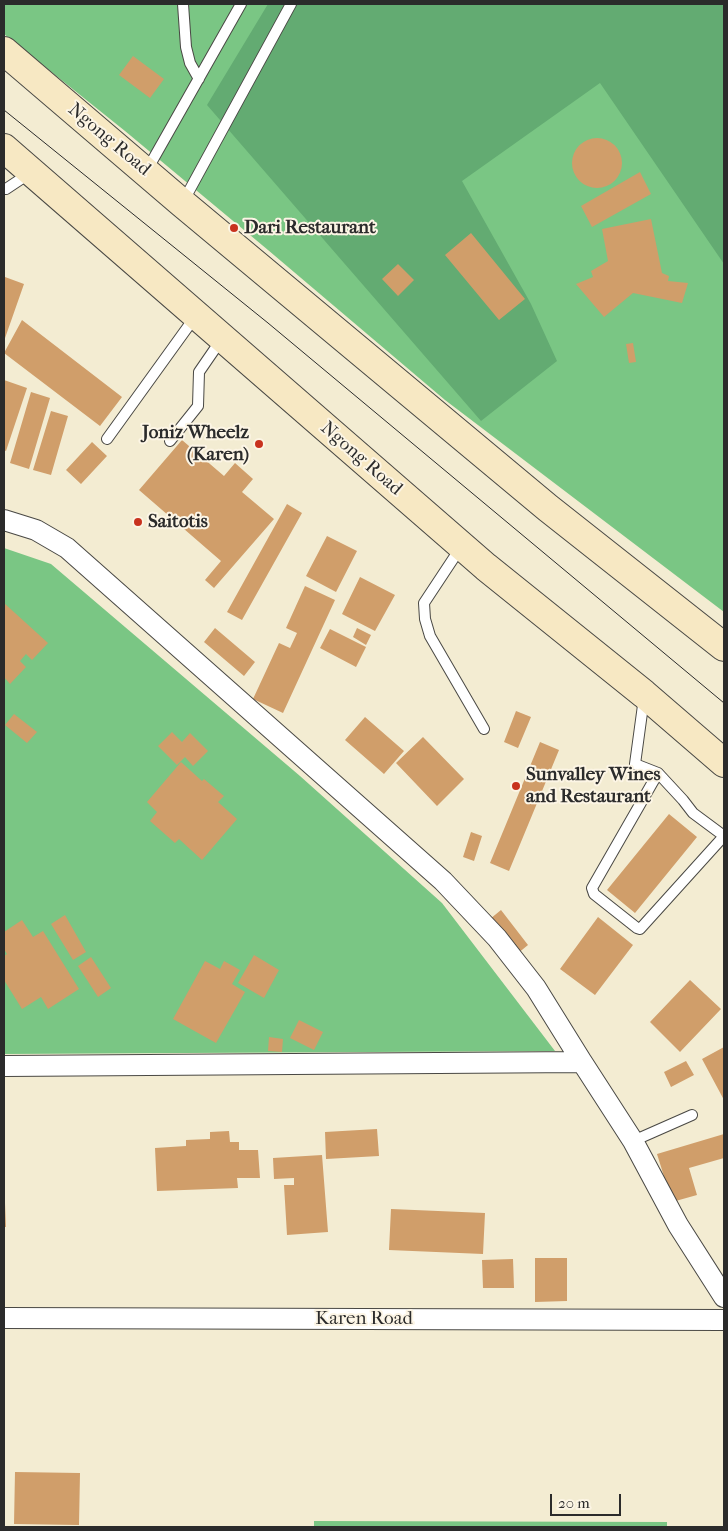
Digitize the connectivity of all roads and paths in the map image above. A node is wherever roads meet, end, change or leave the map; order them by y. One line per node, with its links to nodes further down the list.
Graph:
1 (183, 4): 5 (lane)
2 (241, 4): 5 (lane)
3 (291, 4): 10 (lane)
4 (4, 51): 7 (main road, Ngong Road)
5 (199, 78): 7 (lane)
6 (4, 148): 8 (main road, Ngong Road)
7 (146, 171): 10 (main road, Ngong Road)
8 (32, 172): 9 (lane); 11 (main road, Ngong Road)
9 (4, 189)
10 (182, 203): 17 (main road, Ngong Road)
11 (196, 316): 12 (main road, Ngong Road); 13 (lane)
12 (222, 339): 14 (lane); 16 (main road, Ngong Road)
13 (107, 439)
14 (170, 441)
15 (4, 520): 23 (street)
16 (462, 546): 18 (main road, Ngong Road); 19 (lane)
17 (724, 647)
18 (644, 694): 20 (main road, Ngong Road); 21 (lane)
19 (484, 729)
20 (724, 763)
21 (658, 772): 22 (lane); 22 (lane)
22 (724, 836)
23 (582, 1062): 24 (street); 26 (street)
24 (4, 1066)
25 (692, 1115): 26 (lane)
26 (633, 1142): 27 (street)
27 (724, 1297)
28 (4, 1318): 29 (street, Karen Road)
29 (724, 1320)

